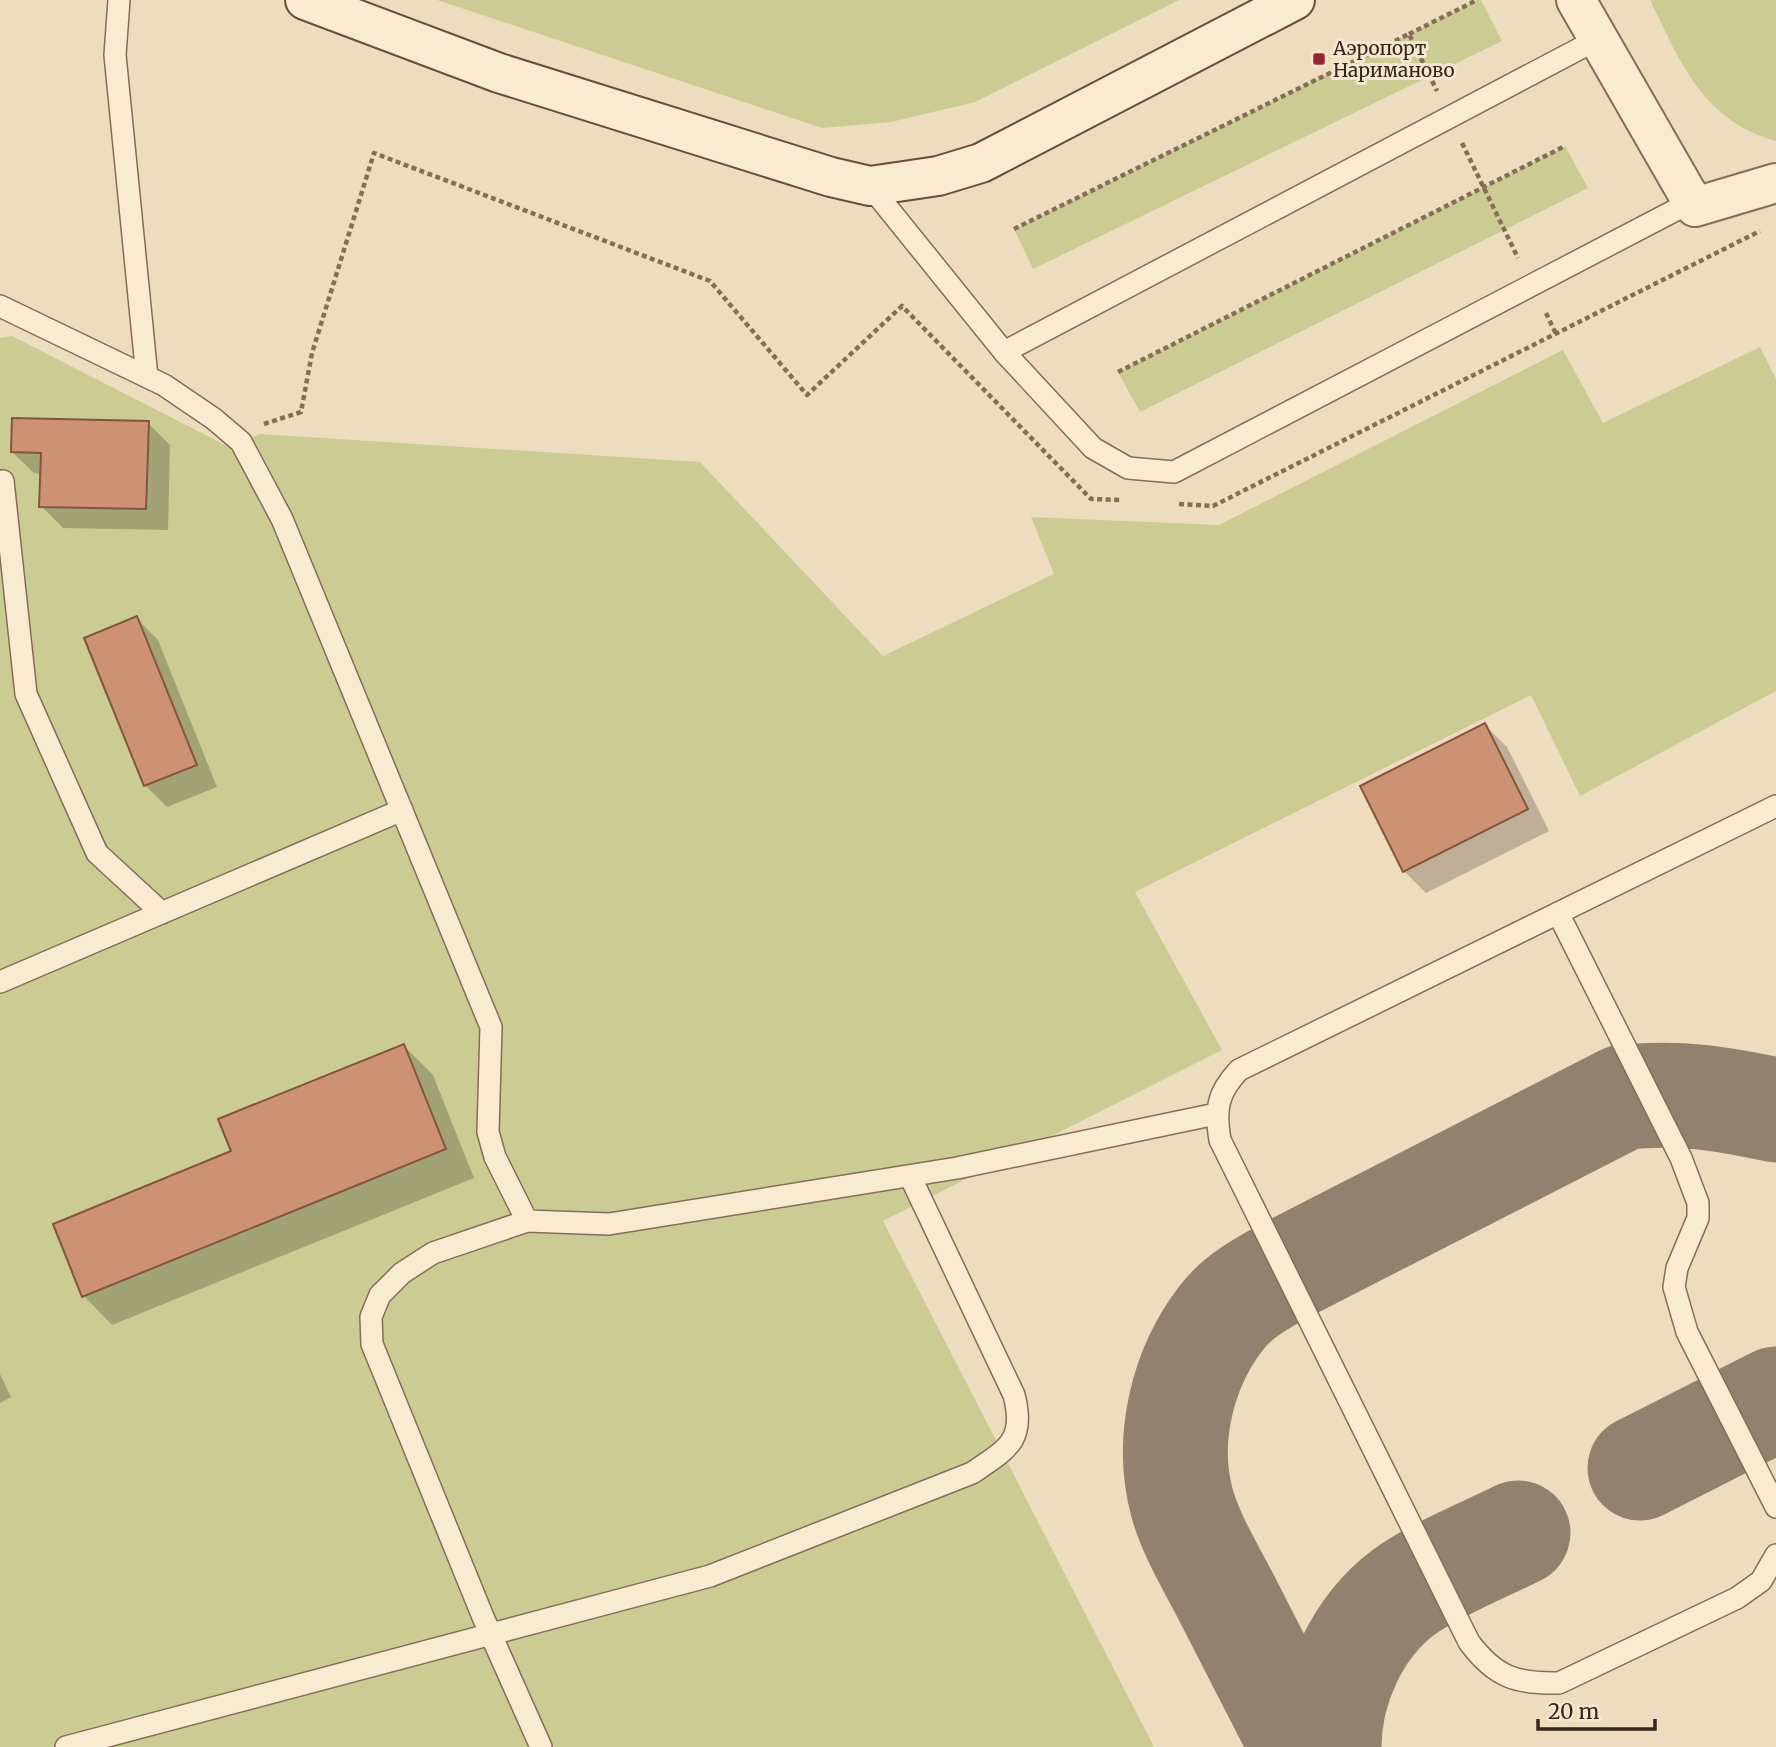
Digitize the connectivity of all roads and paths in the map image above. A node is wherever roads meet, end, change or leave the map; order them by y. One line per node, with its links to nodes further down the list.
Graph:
1 (119, 0): 16 (lane)
2 (305, 0): 10 (main road)
3 (1295, 0): 10 (main road)
4 (1477, 0): 6 (path)
5 (1576, 0): 7 (main road)
6 (1409, 34)
7 (1596, 40): 11 (main road); 14 (lane)
8 (1565, 146): 15 (path)
9 (1776, 183): 11 (main road)
10 (870, 186): 14 (lane)
11 (1692, 202): 14 (lane)
12 (1764, 229): 20 (path)
13 (0, 306): 16 (lane)
14 (1004, 352)
15 (1118, 372)
16 (147, 377): 17 (lane)
17 (232, 435): 19 (path); 22 (lane)
18 (3, 481): 23 (lane)
19 (1132, 501)
20 (1172, 503)
21 (1776, 806): 24 (lane)
22 (402, 810): 23 (lane); 28 (lane)
23 (162, 913): 25 (lane)
24 (1558, 913): 26 (lane); 29 (lane)
25 (0, 982)
26 (1216, 1114): 27 (lane); 30 (lane)
27 (910, 1176): 28 (lane); 31 (lane)
28 (527, 1221): 31 (lane)
29 (1776, 1507)
30 (1776, 1555)
31 (489, 1632): 32 (lane); 33 (lane)
32 (66, 1747)
33 (541, 1747)

